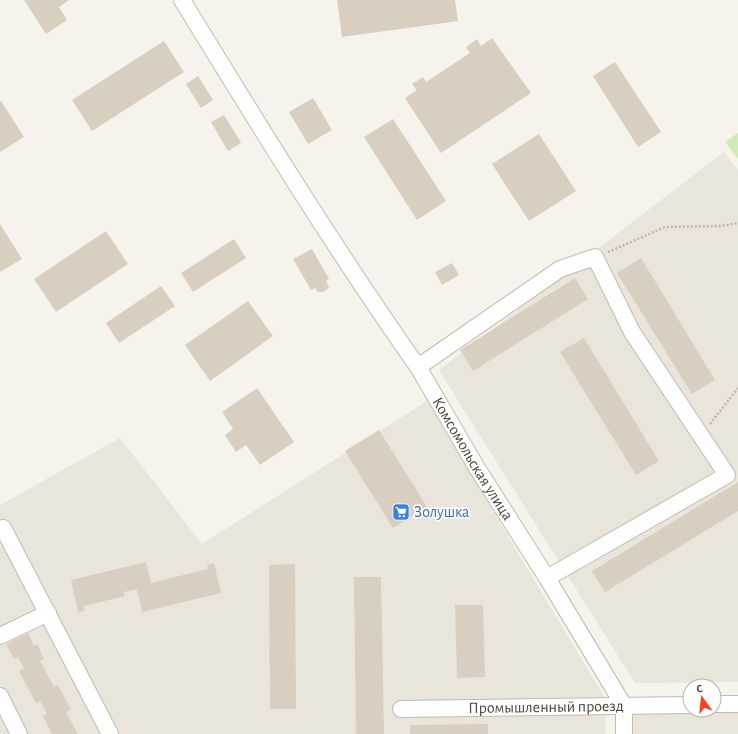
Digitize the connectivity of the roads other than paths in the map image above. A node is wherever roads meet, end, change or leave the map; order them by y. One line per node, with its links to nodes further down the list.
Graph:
1 (182, 0): 2 (street, Комсомольская улица)
2 (418, 367): 4 (street, Комсомольская улица); 4 (street)
3 (3, 528): 5 (street)
4 (547, 578): 11 (street, Комсомольская улица)
5 (48, 613): 6 (street); 14 (street)
6 (0, 636)
7 (0, 696): 13 (street)
8 (682, 704): 11 (street, Промышленный проезд)
9 (722, 704): 10 (street)
10 (738, 704)
11 (624, 706): 12 (street, Промышленный проезд); 15 (street)
12 (401, 709)
13 (19, 734)
14 (110, 734)
15 (624, 734)

